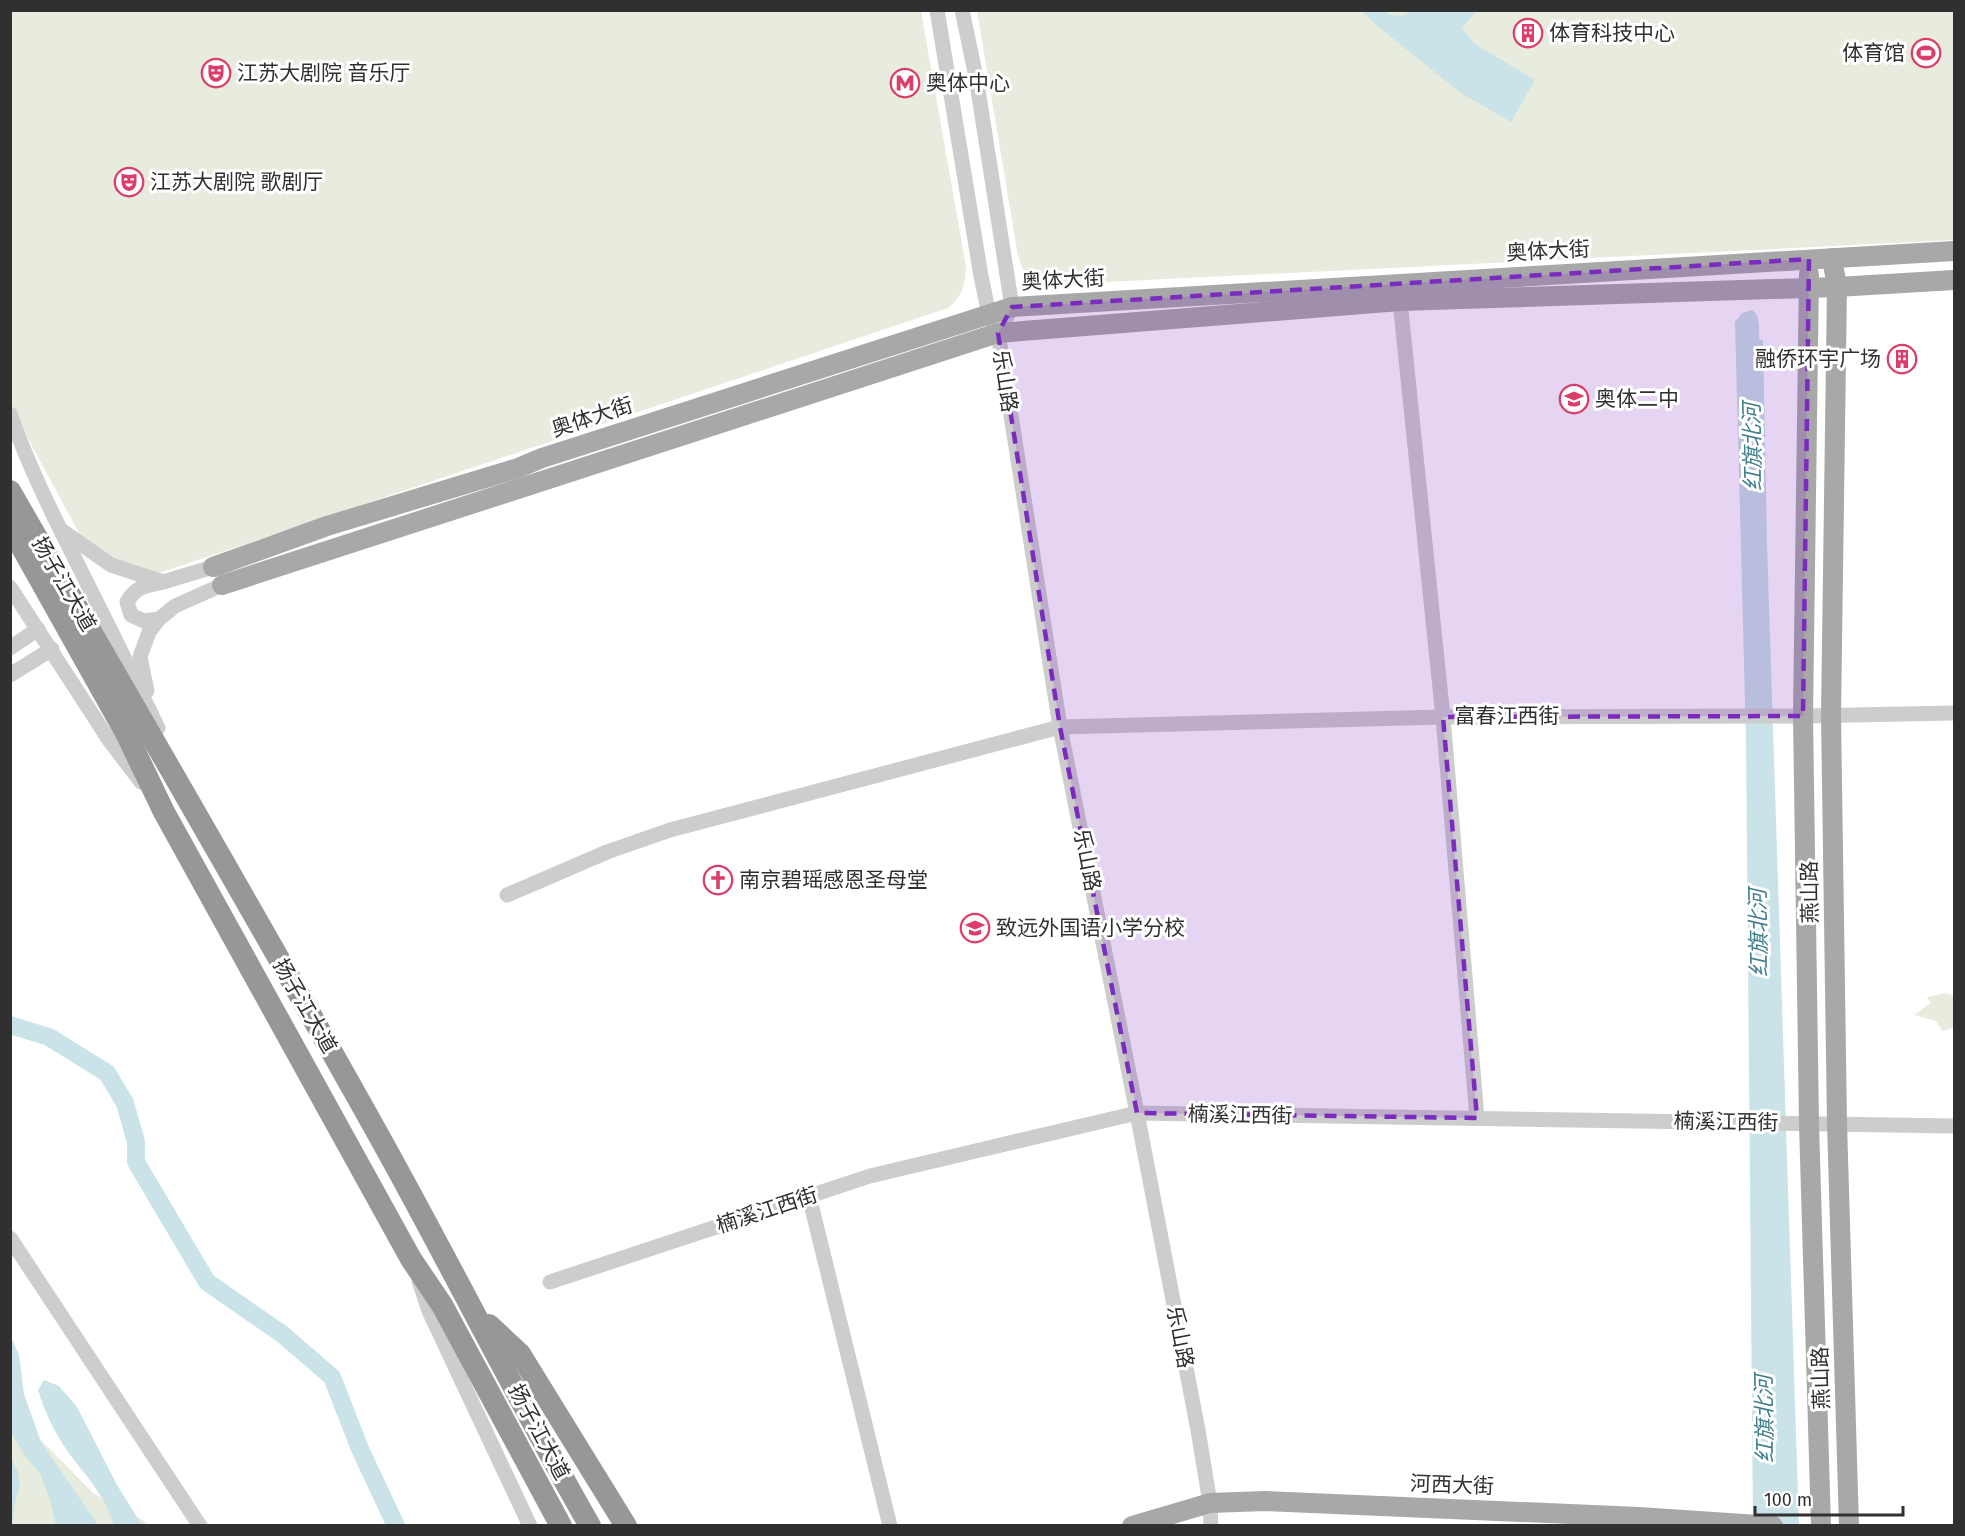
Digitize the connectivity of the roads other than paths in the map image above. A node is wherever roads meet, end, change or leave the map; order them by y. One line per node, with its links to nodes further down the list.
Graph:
1 (937, 10): 11 (street, 乐山路)
2 (962, 10): 10 (street)
3 (1954, 250): 4 (main road, 奥体大街)
4 (1832, 258): 5 (main road, 奥体大街); 8 (main road, 燕山路)
5 (1809, 259): 7 (main road, 燕山路); 10 (main road, 奥体大街)
6 (1954, 280): 8 (main road)
7 (1809, 287): 8 (main road); 9 (main road); 28 (main road, 燕山路)
8 (1837, 287): 27 (main road, 燕山路)
9 (1400, 302): 12 (main road); 29 (street)
10 (1012, 307): 11 (main road, 奥体大街); 12 (street, 乐山路)
11 (989, 315): 12 (street, 乐山路); 17 (main road, 奥体大街)
12 (998, 333): 19 (main road); 30 (street, 乐山路)
13 (10, 414): 16 (street)
14 (10, 491): 33 (highway, 扬子江大道)
15 (10, 526): 32 (highway, 扬子江大道)
16 (58, 528): 18 (street); 31 (street)
17 (213, 567): 18 (street)
18 (163, 582): 21 (street)
19 (222, 585): 21 (street)
20 (10, 588): 22 (street)
21 (159, 619): 31 (street)
22 (38, 629): 23 (street); 24 (street)
23 (10, 648)
24 (52, 649): 25 (street); 32 (street)
25 (10, 675)
26 (1954, 713): 27 (street, 富春江西街)
27 (1831, 715): 28 (street, 富春江西街); 38 (main road, 燕山路)
28 (1803, 716): 29 (street, 富春江西街); 37 (main road, 燕山路)
29 (1443, 717): 30 (street, 富春江西街); 36 (street)
30 (1060, 727): 34 (street, 富春江西街); 35 (street, 乐山路)
31 (166, 744): 33 (street)
32 (164, 812): 42 (highway, 扬子江大道)
33 (239, 892): 44 (highway, 扬子江大道)
34 (507, 895)
35 (1137, 1113): 36 (street, 楠溪江西街); 40 (street, 楠溪江西街); 45 (street, 乐山路)
36 (1477, 1118): 37 (street, 楠溪江西街)
37 (1809, 1124): 38 (street, 楠溪江西街); 55 (main road, 燕山路)
38 (1837, 1124): 39 (street, 楠溪江西街); 56 (main road, 燕山路)
39 (1954, 1126)
40 (809, 1196): 43 (street, 楠溪江西街); 51 (street)
41 (10, 1238): 46 (street)
42 (411, 1259): 47 (street, 扬子江大道); 48 (highway, 扬子江大道)
43 (549, 1282)
44 (475, 1311): 49 (highway, 扬子江大道); 50 (highway)
45 (1210, 1503): 52 (main road, 河西大街); 53 (street, 乐山路); 54 (main road, 河西大街)
46 (200, 1526)
47 (530, 1526)
48 (561, 1526)
49 (590, 1526)
50 (626, 1526)
51 (890, 1526)
52 (1132, 1526)
53 (1211, 1526)
54 (1773, 1526)
55 (1821, 1526)
56 (1849, 1526)

